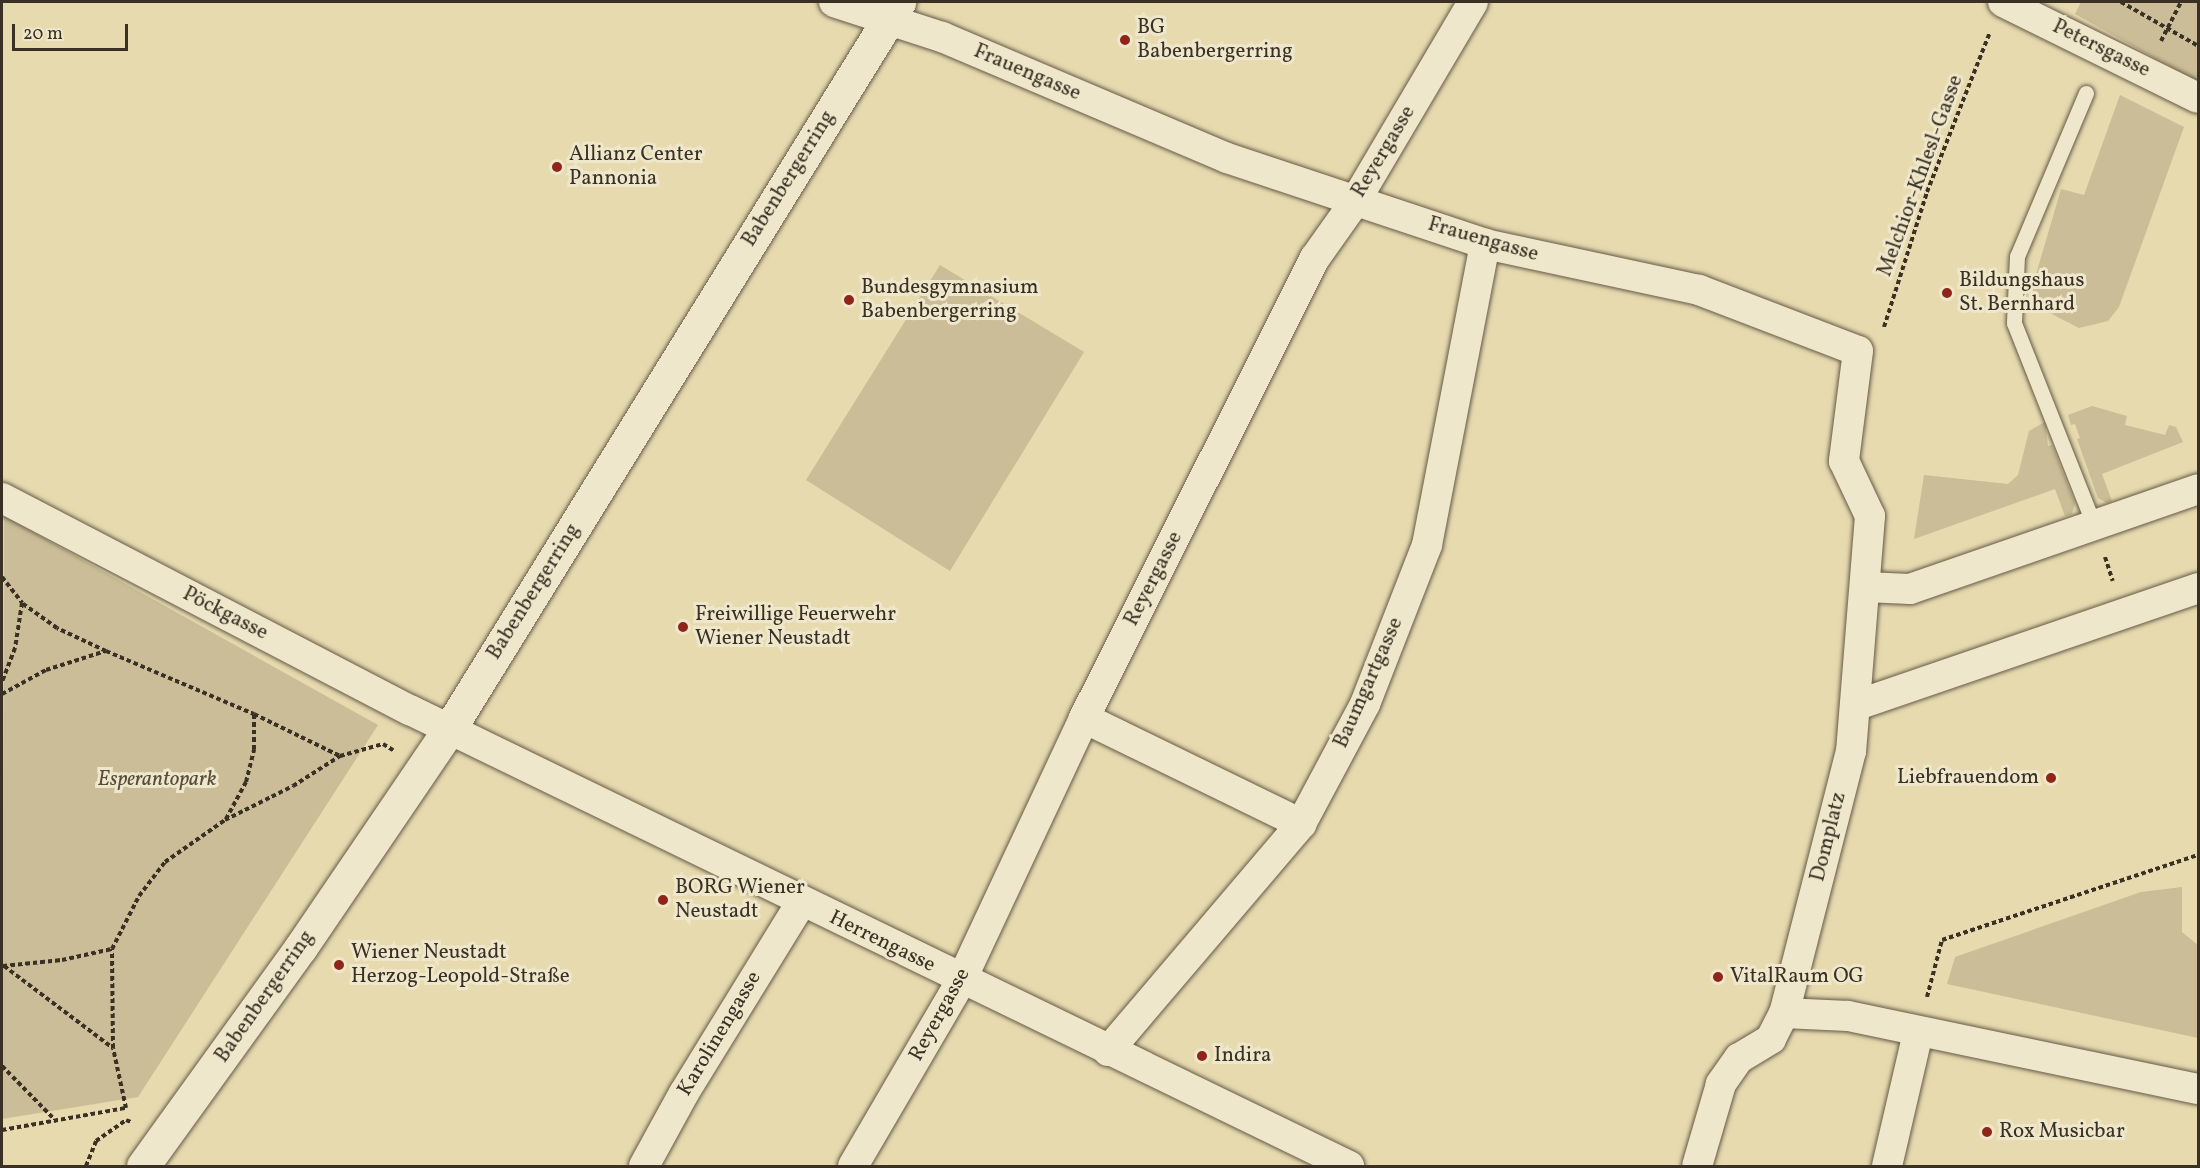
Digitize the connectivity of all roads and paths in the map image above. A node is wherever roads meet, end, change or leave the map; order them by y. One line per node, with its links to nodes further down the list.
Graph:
1 (834, 2): 5 (street, Frauengasse)
2 (1473, 2): 12 (street, Reyergasse)
3 (2121, 2): 7 (path)
4 (2181, 2): 7 (path)
5 (894, 11): 12 (street, Frauengasse); 29 (street, Babenbergerring)
6 (1999, 11): 9 (street, Petersgasse); 14 (path, Melchior-Khlesl-Gasse)
7 (2167, 30): 8 (path); 9 (path)
8 (2199, 45)
9 (2146, 70): 11 (street, Petersgasse)
10 (2086, 93): 17 (lane)
11 (2199, 98)
12 (1356, 200): 13 (street, Frauengasse); 28 (street, Reyergasse)
13 (1485, 244): 14 (street, Frauengasse); 33 (street, Baumgartgasse)
14 (1858, 351): 19 (street)
15 (2199, 489): 17 (street)
16 (2, 498): 29 (street, Pöckgasse)
17 (2094, 525): 19 (street); 22 (path)
18 (2, 577): 21 (path)
19 (1865, 587): 26 (street, Domplatz)
20 (2199, 588): 22 (street)
21 (22, 603): 23 (path); 24 (path)
22 (2125, 614): 26 (street)
23 (106, 651): 25 (path); 27 (path)
24 (2, 682)
25 (2, 694)
26 (1857, 705): 39 (street, Domplatz)
27 (254, 714): 30 (path); 32 (path)
28 (1084, 718): 33 (street); 38 (street, Reyergasse)
29 (450, 728): 31 (street, Babenbergerring); 35 (street, Herrengasse)
30 (340, 756): 31 (path); 32 (path)
31 (423, 767): 49 (street, Babenbergerring)
32 (225, 820): 36 (path)
33 (1301, 824): 42 (street, Baumgartgasse)
34 (2199, 855): 40 (path)
35 (801, 903): 38 (street, Herrengasse); 50 (street, Karolinengasse)
36 (112, 949): 37 (path); 41 (path)
37 (3, 966): 41 (path)
38 (961, 981): 42 (street, Herrengasse); 51 (street, Reyergasse)
39 (1785, 1013): 40 (street); 53 (street, Domplatz)
40 (1918, 1033): 44 (street); 54 (street)
41 (113, 1048): 45 (path)
42 (1108, 1051): 52 (street, Herrengasse)
43 (2, 1066): 45 (path)
44 (2199, 1089)
45 (57, 1122): 47 (path)
46 (134, 1124): 48 (path)
47 (2, 1130)
48 (86, 1167)
49 (143, 1167)
50 (644, 1167)
51 (853, 1167)
52 (1349, 1167)
53 (1697, 1167)
54 (1887, 1167)

